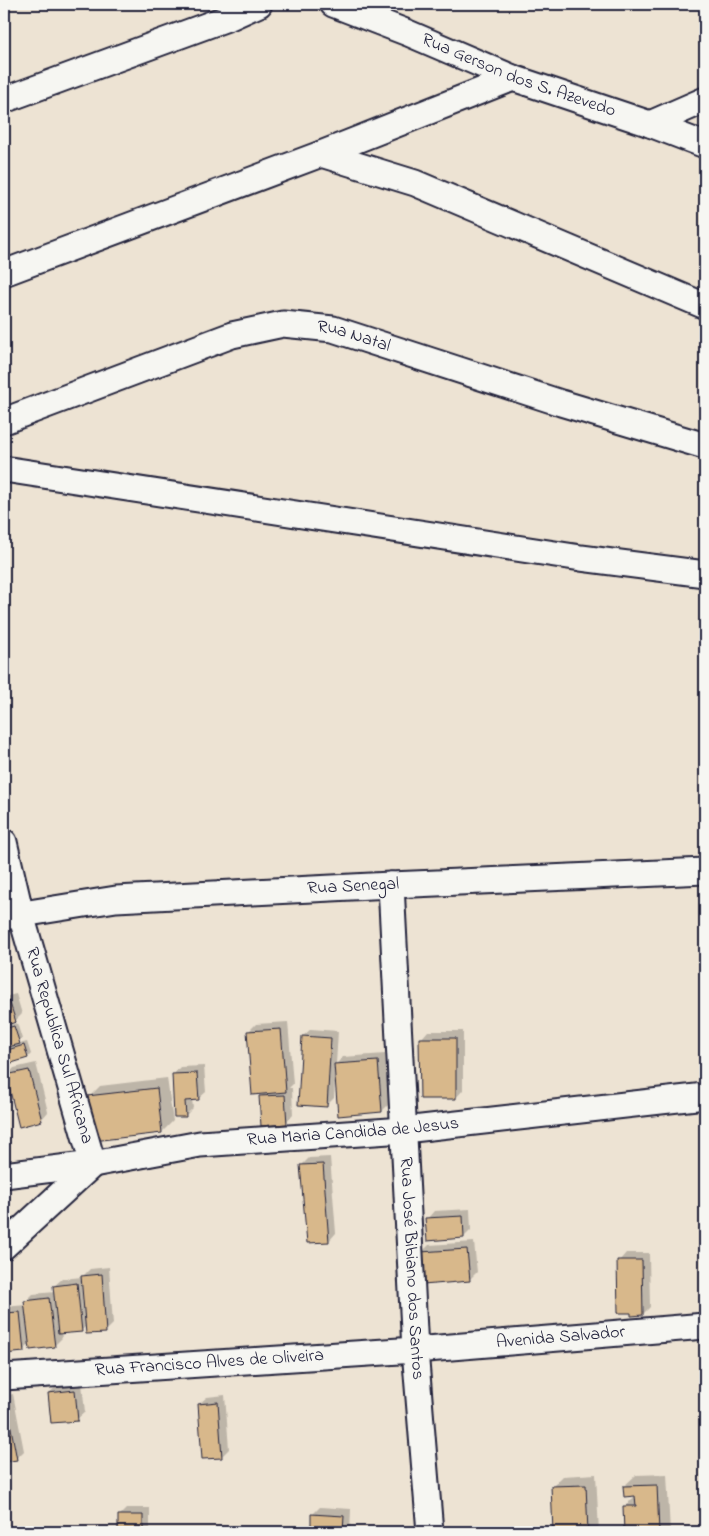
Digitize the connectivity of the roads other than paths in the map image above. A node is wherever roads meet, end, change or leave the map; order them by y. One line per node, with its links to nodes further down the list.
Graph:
1 (259, 4): 3 (street)
2 (333, 4): 4 (street, Rua Gerson dos S. Azevedo)
3 (228, 10): 5 (street)
4 (513, 78): 7 (street, Rua Gerson dos S. Azevedo); 9 (street)
5 (4, 100)
6 (705, 100): 7 (street)
7 (650, 124): 8 (street, Rua Gerson dos S. Azevedo)
8 (705, 145)
9 (320, 154): 10 (street); 11 (street)
10 (4, 273)
11 (705, 306)
12 (4, 421): 13 (street, Rua Natal)
13 (705, 446)
14 (4, 468): 15 (street)
15 (705, 574)
16 (4, 842): 19 (street, Rua Republica Sul Africana)
17 (705, 871): 18 (street, Rua Senegal)
18 (391, 885): 19 (street, Rua Senegal); 21 (street, Rua José Bibiano dos Santos)
19 (12, 916): 22 (street, Rua Republica Sul Africana)
20 (705, 1096): 21 (street, Rua Maria Candida de Jesus)
21 (404, 1130): 22 (street, Rua Maria Candida de Jesus); 26 (street, Rua José Bibiano dos Santos)
22 (93, 1164): 23 (street, Rua Maria Candida de Jesus); 24 (street)
23 (4, 1175)
24 (4, 1246)
25 (705, 1326): 26 (street, Avenida Salvador)
26 (415, 1350): 27 (street, Rua Francisco Alves de Oliveira); 28 (street, Rua José Bibiano dos Santos)
27 (4, 1377)
28 (430, 1532)

